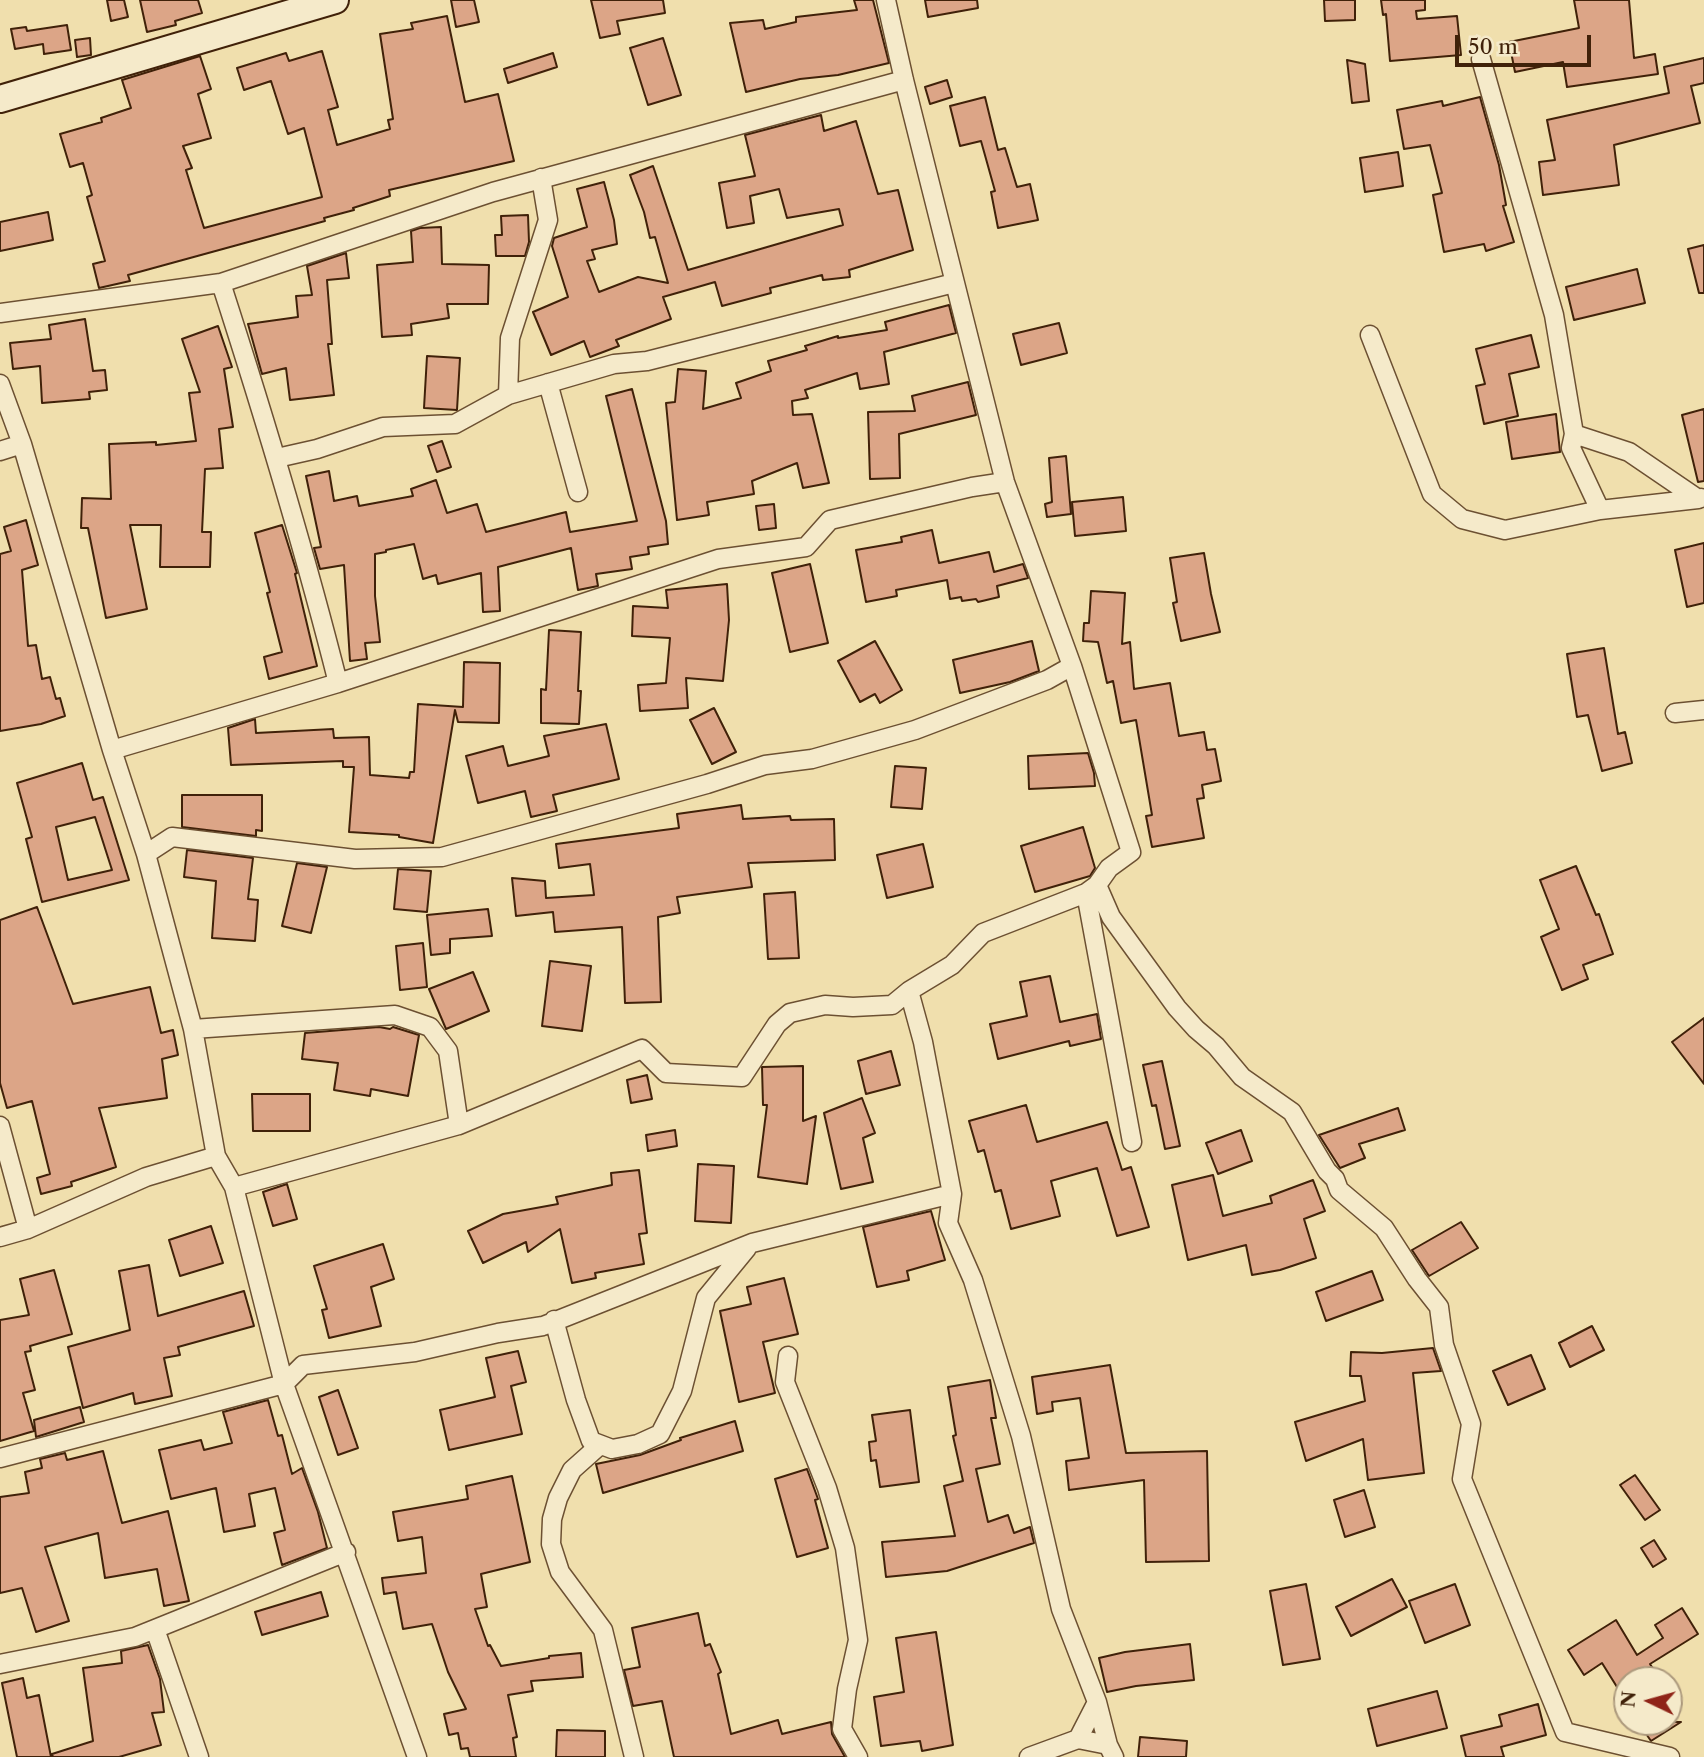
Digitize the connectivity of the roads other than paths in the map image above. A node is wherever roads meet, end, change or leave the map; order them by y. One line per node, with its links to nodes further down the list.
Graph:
1 (335, 0): 5 (street)
2 (886, 0): 4 (street)
3 (1481, 59): 14 (street)
4 (904, 80): 6 (street); 8 (street)
5 (0, 99)
6 (541, 178): 7 (street); 13 (street)
7 (221, 283): 9 (street); 17 (street)
8 (954, 283): 11 (street); 18 (street)
9 (0, 313)
10 (1370, 335): 21 (street)
11 (548, 383): 13 (street); 19 (street)
12 (0, 384): 15 (street)
13 (508, 395): 17 (street)
14 (1574, 434): 20 (street); 21 (street)
15 (22, 444): 16 (street); 26 (street)
16 (0, 451)
17 (277, 458): 23 (street)
18 (1005, 482): 22 (street); 23 (street)
19 (578, 492)
20 (1701, 498): 21 (street)
21 (1600, 510)
22 (1072, 666): 27 (street); 28 (street)
23 (338, 683): 26 (street)
24 (1704, 710): 25 (street)
25 (1675, 713)
26 (112, 750): 27 (street)
27 (146, 854): 30 (street)
28 (1091, 889): 29 (street); 33 (street); 56 (street)
29 (909, 991): 31 (street); 36 (street)
30 (192, 1029): 31 (street); 34 (street)
31 (459, 1125): 35 (street)
32 (0, 1126): 37 (street)
33 (1132, 1142)
34 (216, 1156): 35 (street); 37 (street)
35 (234, 1187): 42 (street)
36 (952, 1194): 39 (street); 48 (street)
37 (29, 1229): 38 (street)
38 (0, 1237)
39 (752, 1243): 40 (street); 43 (street)
40 (554, 1320): 42 (street); 43 (street)
41 (788, 1356): 54 (street)
42 (284, 1384): 44 (street); 45 (street)
43 (600, 1445): 53 (street)
44 (0, 1458)
45 (346, 1552): 46 (street); 52 (street)
46 (155, 1629): 47 (street); 51 (street)
47 (0, 1664)
48 (1097, 1702): 49 (street); 50 (street)
49 (1078, 1739): 50 (street); 55 (street)
50 (1111, 1751)
51 (199, 1757)
52 (417, 1757)
53 (634, 1757)
54 (858, 1757)
55 (1029, 1757)
56 (1670, 1757)

